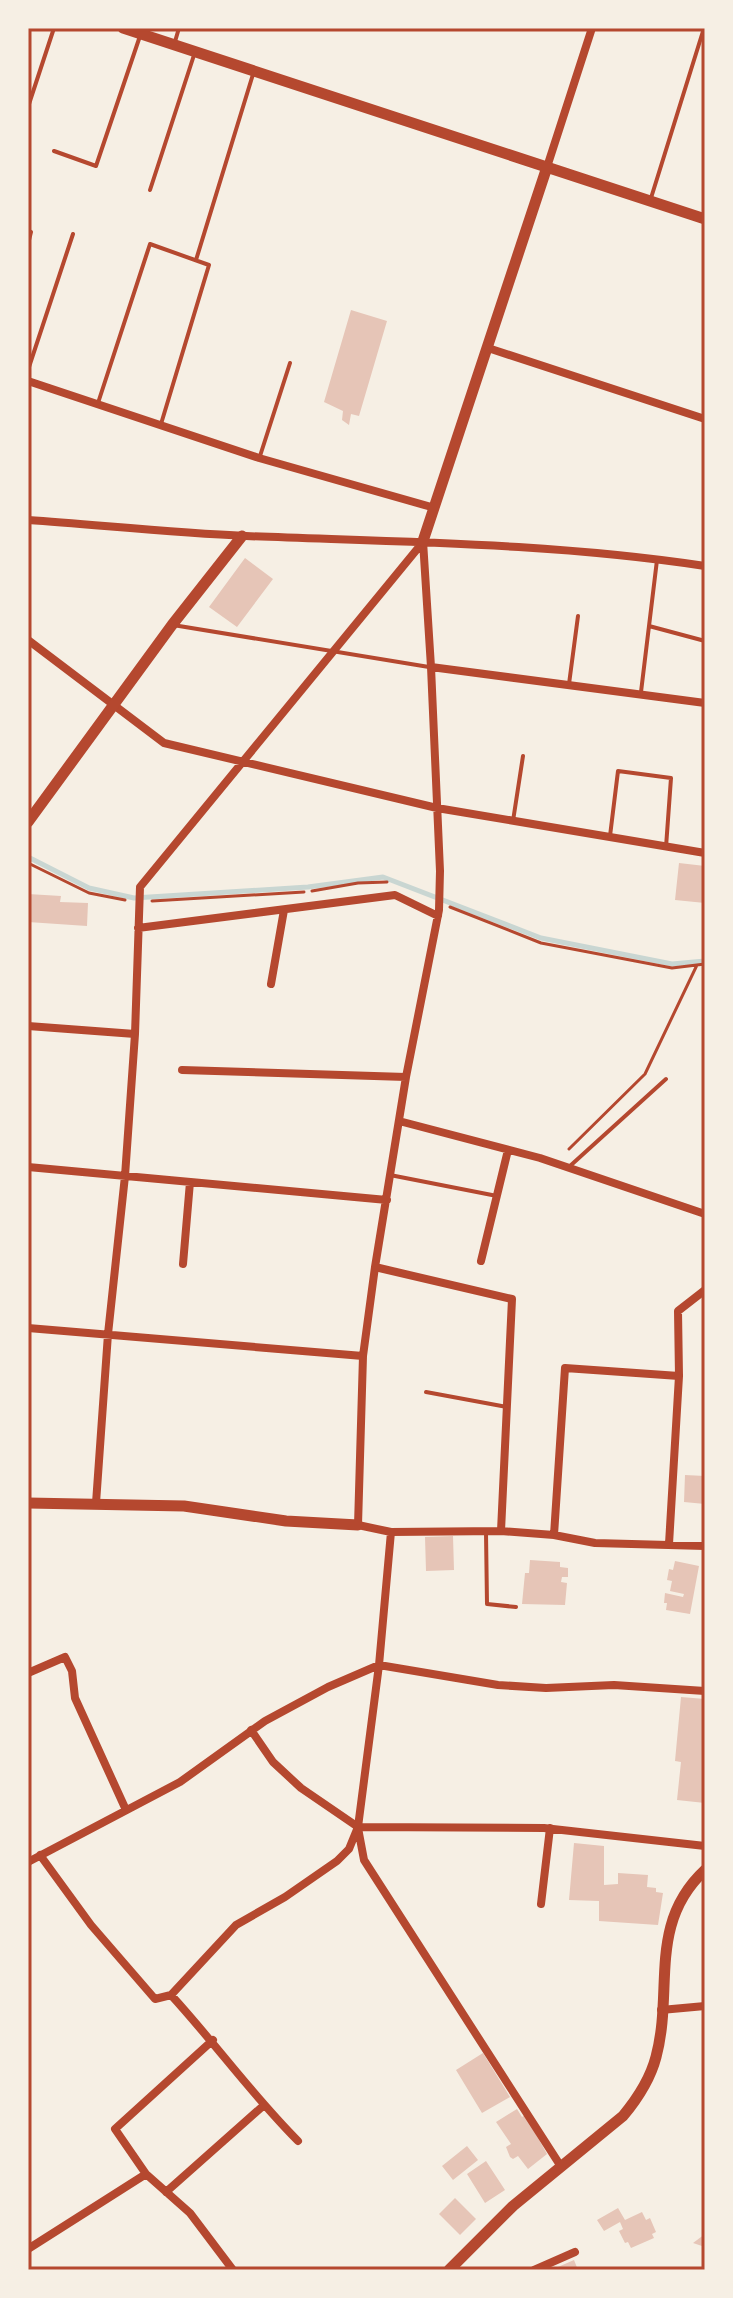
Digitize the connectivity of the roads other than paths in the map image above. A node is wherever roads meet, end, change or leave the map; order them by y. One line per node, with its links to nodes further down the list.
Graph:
1 (54, 28): 10 (lane)
2 (123, 28): 6 (street)
3 (179, 28): 7 (lane)
4 (592, 28): 12 (street)
5 (704, 28): 14 (lane)
6 (141, 34): 7 (street); 11 (lane)
7 (174, 45): 8 (street)
8 (195, 52): 9 (street); 13 (lane)
9 (254, 71): 12 (street); 19 (lane)
10 (28, 107)
11 (54, 151)
12 (547, 167): 14 (street); 20 (street)
13 (150, 190)
14 (650, 201): 15 (street)
15 (705, 219)
16 (28, 231): 18 (lane)
17 (73, 234): 22 (lane)
18 (28, 244)
19 (196, 260): 24 (lane); 26 (lane)
20 (488, 348): 25 (street); 28 (street)
21 (290, 363): 27 (lane)
22 (28, 370)
23 (28, 381): 24 (street)
24 (98, 403): 26 (street)
25 (705, 419)
26 (161, 424): 27 (street)
27 (259, 458): 28 (street)
28 (435, 508): 31 (street)
29 (28, 520): 30 (street)
30 (242, 536): 31 (street); 35 (street)
31 (423, 541): 32 (street); 39 (street); 40 (street)
32 (657, 560): 33 (street); 36 (lane)
33 (705, 566)
34 (578, 616): 41 (lane)
35 (172, 625): 39 (lane); 44 (street)
36 (649, 626): 38 (lane); 42 (lane)
37 (28, 640): 44 (street)
38 (705, 641)
39 (333, 650): 40 (lane); 46 (street)
40 (431, 667): 41 (street); 47 (street)
41 (569, 684): 42 (street)
42 (641, 693): 43 (street)
43 (705, 703)
44 (115, 706): 46 (street); 48 (street)
45 (523, 756): 49 (lane)
46 (241, 760): 47 (street); 55 (street)
47 (437, 808): 49 (street); 54 (street)
48 (28, 822)
49 (513, 822): 50 (street)
50 (609, 838): 51 (street); 51 (lane)
51 (666, 848): 52 (street)
52 (705, 853)
53 (284, 910): 54 (street); 55 (street); 56 (street)
54 (438, 916): 60 (street)
55 (138, 928): 58 (street)
56 (271, 984)
57 (28, 1026): 58 (street)
58 (135, 1034): 67 (street)
59 (182, 1070): 60 (street)
60 (406, 1077): 62 (street)
61 (666, 1079): 65 (lane)
62 (399, 1121): 63 (street); 66 (street)
63 (508, 1150): 65 (street); 69 (street)
64 (28, 1167): 67 (street)
65 (569, 1168): 71 (street)
66 (390, 1175): 69 (lane); 70 (street)
67 (125, 1176): 68 (street); 77 (street)
68 (190, 1182): 70 (street); 73 (street)
69 (497, 1196): 72 (street)
70 (387, 1200): 74 (street)
71 (705, 1214)
72 (481, 1261)
73 (183, 1264)
74 (375, 1267): 78 (street); 81 (street)
75 (705, 1290): 79 (street)
76 (28, 1328): 77 (street)
77 (108, 1334): 78 (street); 83 (street)
78 (363, 1356): 84 (street)
79 (679, 1376): 88 (street); 89 (street)
80 (426, 1392): 81 (lane)
81 (507, 1407): 86 (street)
82 (28, 1503): 83 (street)
83 (96, 1503): 84 (street)
84 (358, 1525): 87 (street)
85 (486, 1531): 86 (street); 87 (street); 91 (lane)
86 (501, 1531): 88 (street)
87 (391, 1532): 92 (street)
88 (554, 1535): 89 (street)
89 (669, 1544): 90 (street)
90 (705, 1546)
91 (516, 1607)
92 (379, 1665): 94 (street); 95 (street); 97 (street)
93 (28, 1673): 96 (street)
94 (705, 1691)
95 (251, 1730): 96 (street); 97 (street)
96 (126, 1810): 100 (street)
97 (358, 1827): 98 (street); 104 (street); 110 (street)
98 (550, 1828): 99 (street); 103 (street)
99 (705, 1846)
100 (40, 1855): 101 (street); 104 (street)
101 (28, 1862)
102 (705, 1870): 106 (street)
103 (541, 1904)
104 (171, 1995): 107 (street)
105 (705, 2006): 106 (street)
106 (661, 2010): 110 (street)
107 (213, 2040): 108 (street); 111 (street)
108 (263, 2106): 109 (street); 112 (street)
109 (298, 2141)
110 (560, 2165): 115 (street)
111 (146, 2174): 112 (street); 113 (street)
112 (166, 2192): 116 (street)
113 (28, 2249)
114 (575, 2252): 119 (street)
115 (460, 2257): 117 (street); 118 (street)
116 (233, 2270)
117 (449, 2270)
118 (465, 2270)
119 (534, 2270)

